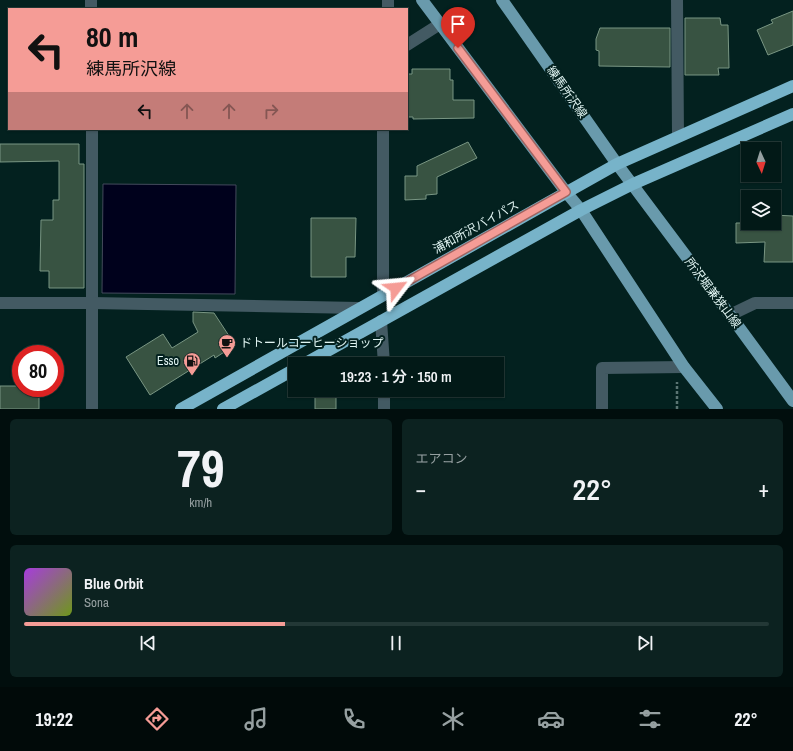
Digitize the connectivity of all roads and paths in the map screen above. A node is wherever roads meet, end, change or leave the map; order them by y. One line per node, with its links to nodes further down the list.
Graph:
1 (422, 0): 4 (main road)
2 (502, 0): 11 (main road, 練馬所沢線)
3 (677, 0): 10 (street)
4 (440, 24): 5 (street); 13 (main road)
5 (408, 44)
6 (793, 86): 10 (highway, 浦和所沢バイパス)
7 (793, 114): 12 (highway)
8 (92, 130): 17 (street)
9 (383, 130): 15 (street)
10 (678, 136): 11 (highway, 浦和所沢バイパス)
11 (617, 164): 12 (main road, 練馬所沢線); 13 (highway, 浦和所沢バイパス)
12 (633, 184): 14 (highway); 20 (main road, 所沢堀兼狭山線)
13 (566, 192): 14 (main road); 15 (highway, 浦和所沢バイパス)
14 (581, 210): 21 (highway); 24 (main road)
15 (383, 295): 19 (highway, 浦和所沢バイパス)
16 (0, 303): 17 (street)
17 (92, 303): 19 (street); 28 (street)
18 (793, 303): 20 (street)
19 (359, 308): 29 (highway, 浦和所沢バイパス)
20 (730, 315): 27 (main road, 所沢堀兼狭山線)
21 (382, 321): 22 (highway); 23 (street)
22 (317, 357)
23 (384, 357)
24 (684, 367): 32 (street); 33 (path); 34 (main road)
25 (288, 373): 30 (highway)
26 (384, 397): 31 (street)
27 (793, 402)
28 (92, 409)
29 (181, 409)
30 (223, 409)
31 (384, 409)
32 (602, 409)
33 (677, 409)
34 (717, 409)

